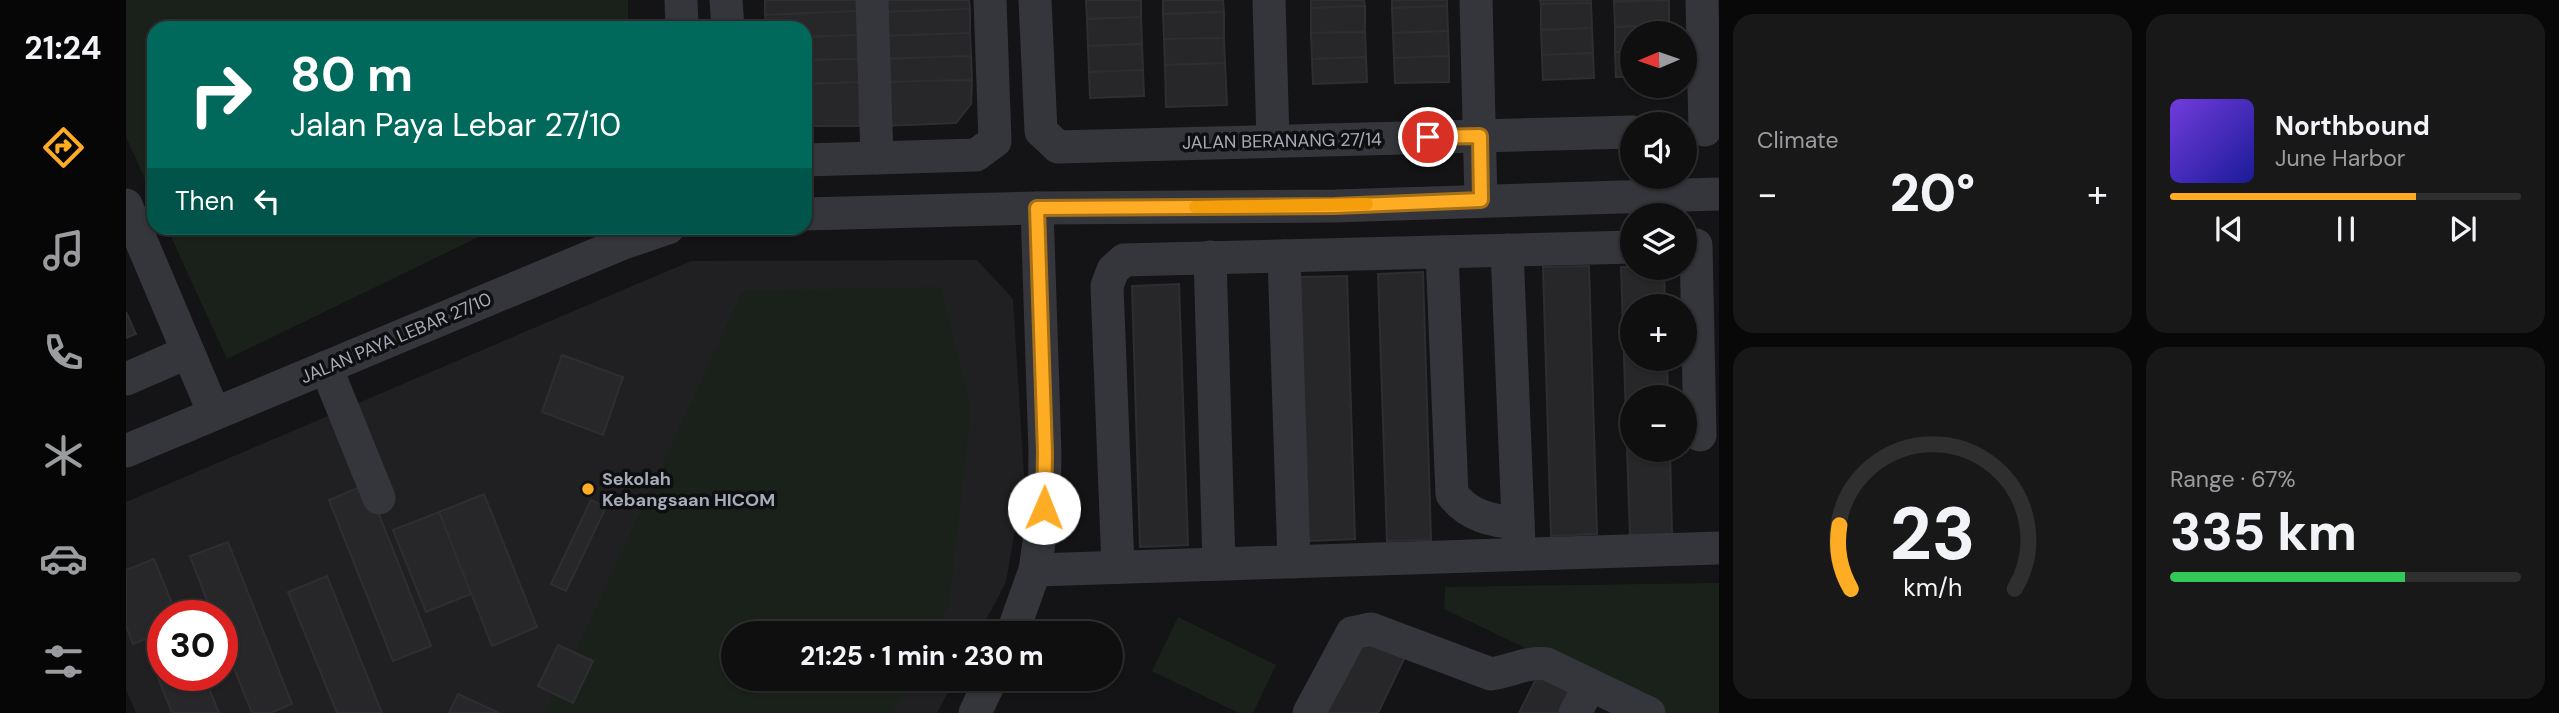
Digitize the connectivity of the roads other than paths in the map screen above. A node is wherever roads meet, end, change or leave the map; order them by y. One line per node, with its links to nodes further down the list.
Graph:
1 (681, 0): 9 (street)
2 (726, 0): 10 (street)
3 (872, 0): 15 (street)
4 (990, 0): 15 (street)
5 (1035, 0): 14 (street, JALAN BERANANG 27/14)
6 (1269, 0): 14 (street)
7 (1476, 0): 13 (street)
8 (1702, 0): 11 (street)
9 (682, 21)
10 (727, 21)
11 (1703, 130)
12 (1620, 132): 13 (street, JALAN BERANANG 27/14)
13 (1480, 136): 14 (street, JALAN BERANANG 27/14); 18 (street)
14 (1273, 141)
15 (877, 158): 16 (street)
16 (812, 160)
17 (1719, 194): 18 (street)
18 (1481, 200): 20 (street)
19 (126, 205): 29 (street)
20 (1037, 208): 21 (street); 41 (street)
21 (812, 214)
22 (647, 235): 30 (street, JALAN PAYA LEBAR 27/10)
23 (1700, 245): 33 (street)
24 (1620, 247): 25 (street)
25 (1507, 250): 26 (street); 36 (street)
26 (1442, 252): 27 (street); 36 (street)
27 (1284, 256): 28 (street); 38 (street)
28 (1210, 257): 39 (street); 40 (street)
29 (188, 352): 31 (street); 32 (street)
30 (326, 367): 32 (street, JALAN PAYA LEBAR 27/10); 35 (street)
31 (126, 379)
32 (214, 413): 34 (street, JALAN PAYA LEBAR 27/10)
33 (1700, 435)
34 (126, 451)
35 (379, 498)
36 (1519, 539): 37 (street); 38 (street)
37 (1719, 548)
38 (1294, 562): 39 (street)
39 (1219, 564): 40 (street)
40 (1118, 567): 41 (street)
41 (1035, 570): 42 (street)
42 (1017, 621)
43 (985, 691): 45 (street)
44 (1583, 699): 46 (street); 47 (street)
45 (975, 713)
46 (1309, 713)
47 (1649, 713)

